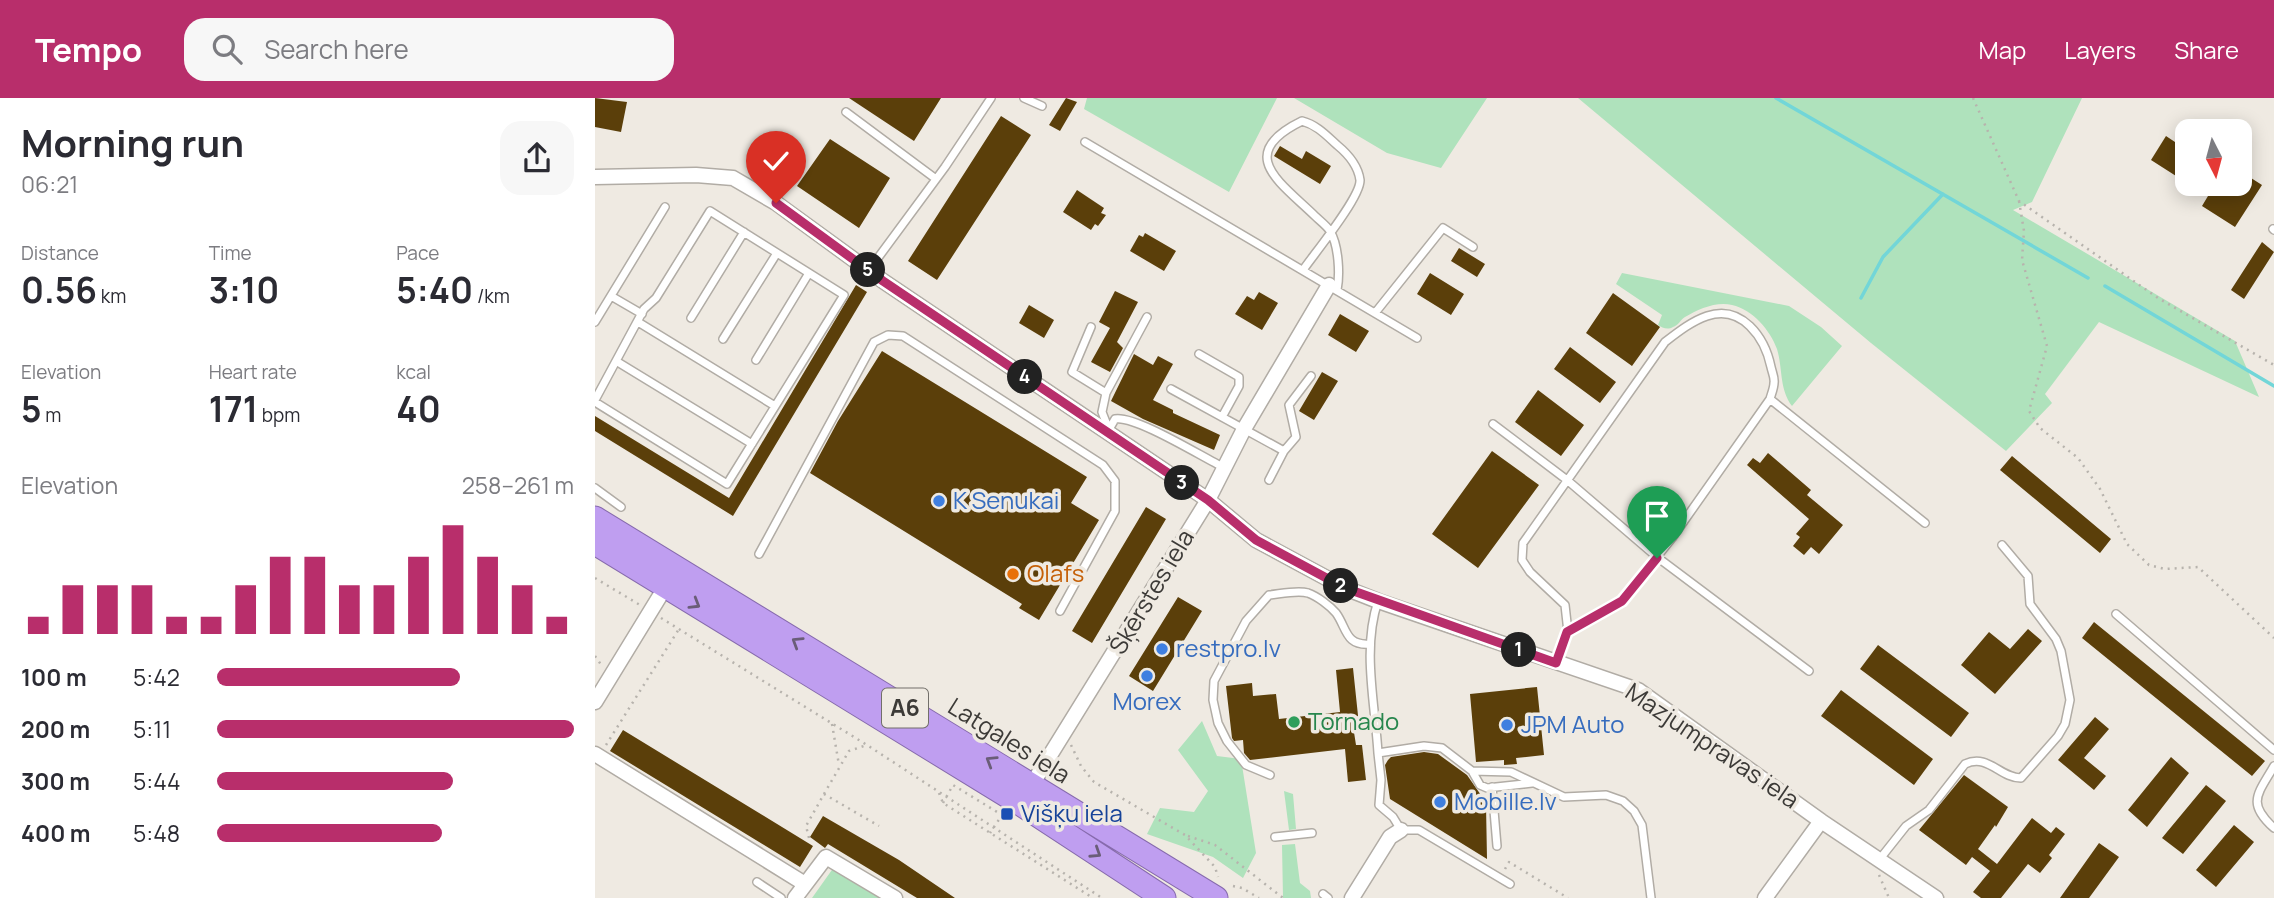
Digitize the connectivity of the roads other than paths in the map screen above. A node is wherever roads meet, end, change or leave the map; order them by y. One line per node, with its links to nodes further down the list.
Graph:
1 (991, 98): 7 (lane)
2 (1024, 98): 3 (lane)
3 (1042, 106)
4 (846, 113): 7 (lane)
5 (1085, 142): 14 (lane)
6 (595, 177): 13 (street, Mazjumpravas iela)
7 (936, 179): 13 (lane)
8 (665, 207): 17 (lane)
9 (1330, 231): 9 (lane); 14 (lane); 16 (lane)
10 (744, 232): 12 (lane); 19 (lane); 21 (lane)
11 (1473, 247): 18 (lane)
12 (777, 253): 15 (lane); 26 (lane)
13 (869, 270): 39 (street, Mazjumpravas iela)
14 (1303, 270): 16 (lane)
15 (809, 273): 28 (lane); 35 (lane)
16 (1333, 288): 18 (lane); 38 (street, Šķērstes iela)
17 (611, 296): 19 (lane); 22 (lane)
18 (1375, 313): 25 (lane)
19 (642, 314): 23 (lane)
20 (1147, 317): 32 (lane)
21 (691, 318)
22 (595, 322)
23 (638, 322): 29 (lane); 35 (lane)
24 (1091, 327): 32 (lane)
25 (1417, 338)
26 (723, 339)
27 (1199, 354): 36 (lane)
28 (756, 360)
29 (616, 361): 34 (lane); 40 (lane)
30 (1311, 376): 41 (lane)
31 (1171, 389): 36 (lane)
32 (1106, 393): 39 (lane)
33 (1770, 399): 44 (lane); 49 (lane); 53 (lane)
34 (595, 401): 40 (lane)
35 (775, 406): 40 (lane)
36 (1222, 417): 38 (lane)
37 (1493, 424): 44 (lane)
38 (1244, 429): 41 (lane); 42 (street, Šķērstes iela)
39 (1108, 431): 42 (lane); 46 (street, Mazjumpravas iela)
40 (752, 444)
41 (1284, 451): 43 (lane)
42 (1223, 467): 46 (street, Šķērstes iela)
43 (1269, 480)
44 (1567, 480): 53 (lane); 58 (lane)
45 (595, 488): 47 (lane)
46 (1208, 500): 55 (street, Mazjumpravas iela); 70 (street, Šķērstes iela)
47 (621, 507)
48 (595, 518): 70 (highway, Latgales iela / A6, one-way to 48)
49 (1925, 523)
50 (595, 542): 54 (highway, Latgales iela / A6)
51 (2002, 545): 78 (lane)
52 (759, 554): 56 (lane)
53 (1657, 558): 58 (lane); 61 (lane)
54 (666, 586): 62 (street); 80 (highway, Latgales iela / A6, one-way to 80)
55 (1378, 601): 59 (lane); 60 (street, Mazjumpravas iela)
56 (1060, 611)
57 (2116, 614): 63 (lane)
58 (1567, 632): 60 (lane)
59 (1370, 644): 64 (lane); 68 (lane)
60 (1556, 663): 72 (street, Mazjumpravas iela)
61 (1809, 671)
62 (595, 702)
63 (2274, 750)
64 (1378, 753): 67 (lane); 74 (lane)
65 (597, 755): 81 (street)
66 (2274, 766): 73 (lane)
67 (1472, 771): 69 (lane); 71 (lane)
68 (1270, 775)
69 (1533, 783): 71 (lane); 88 (lane)
70 (1031, 786): 80 (highway, Latgales iela / A6)
71 (1492, 787): 77 (lane)
72 (1821, 821): 78 (street, Mazjumpravas iela); 89 (street)
73 (2274, 828)
74 (1401, 830): 82 (lane); 87 (street)
75 (1312, 833): 76 (lane)
76 (1275, 837)
77 (1497, 846)
78 (1879, 860): 90 (street, Mazjumpravas iela)
79 (757, 882): 84 (lane)
80 (1154, 882): 83 (highway, Latgales iela / A6)
81 (805, 884): 85 (street); 86 (street)
82 (1510, 884)
83 (1223, 887)
84 (781, 898)
85 (795, 898)
86 (895, 898)
87 (1352, 898)
88 (1651, 898)
89 (1765, 898)
90 (1937, 898)

